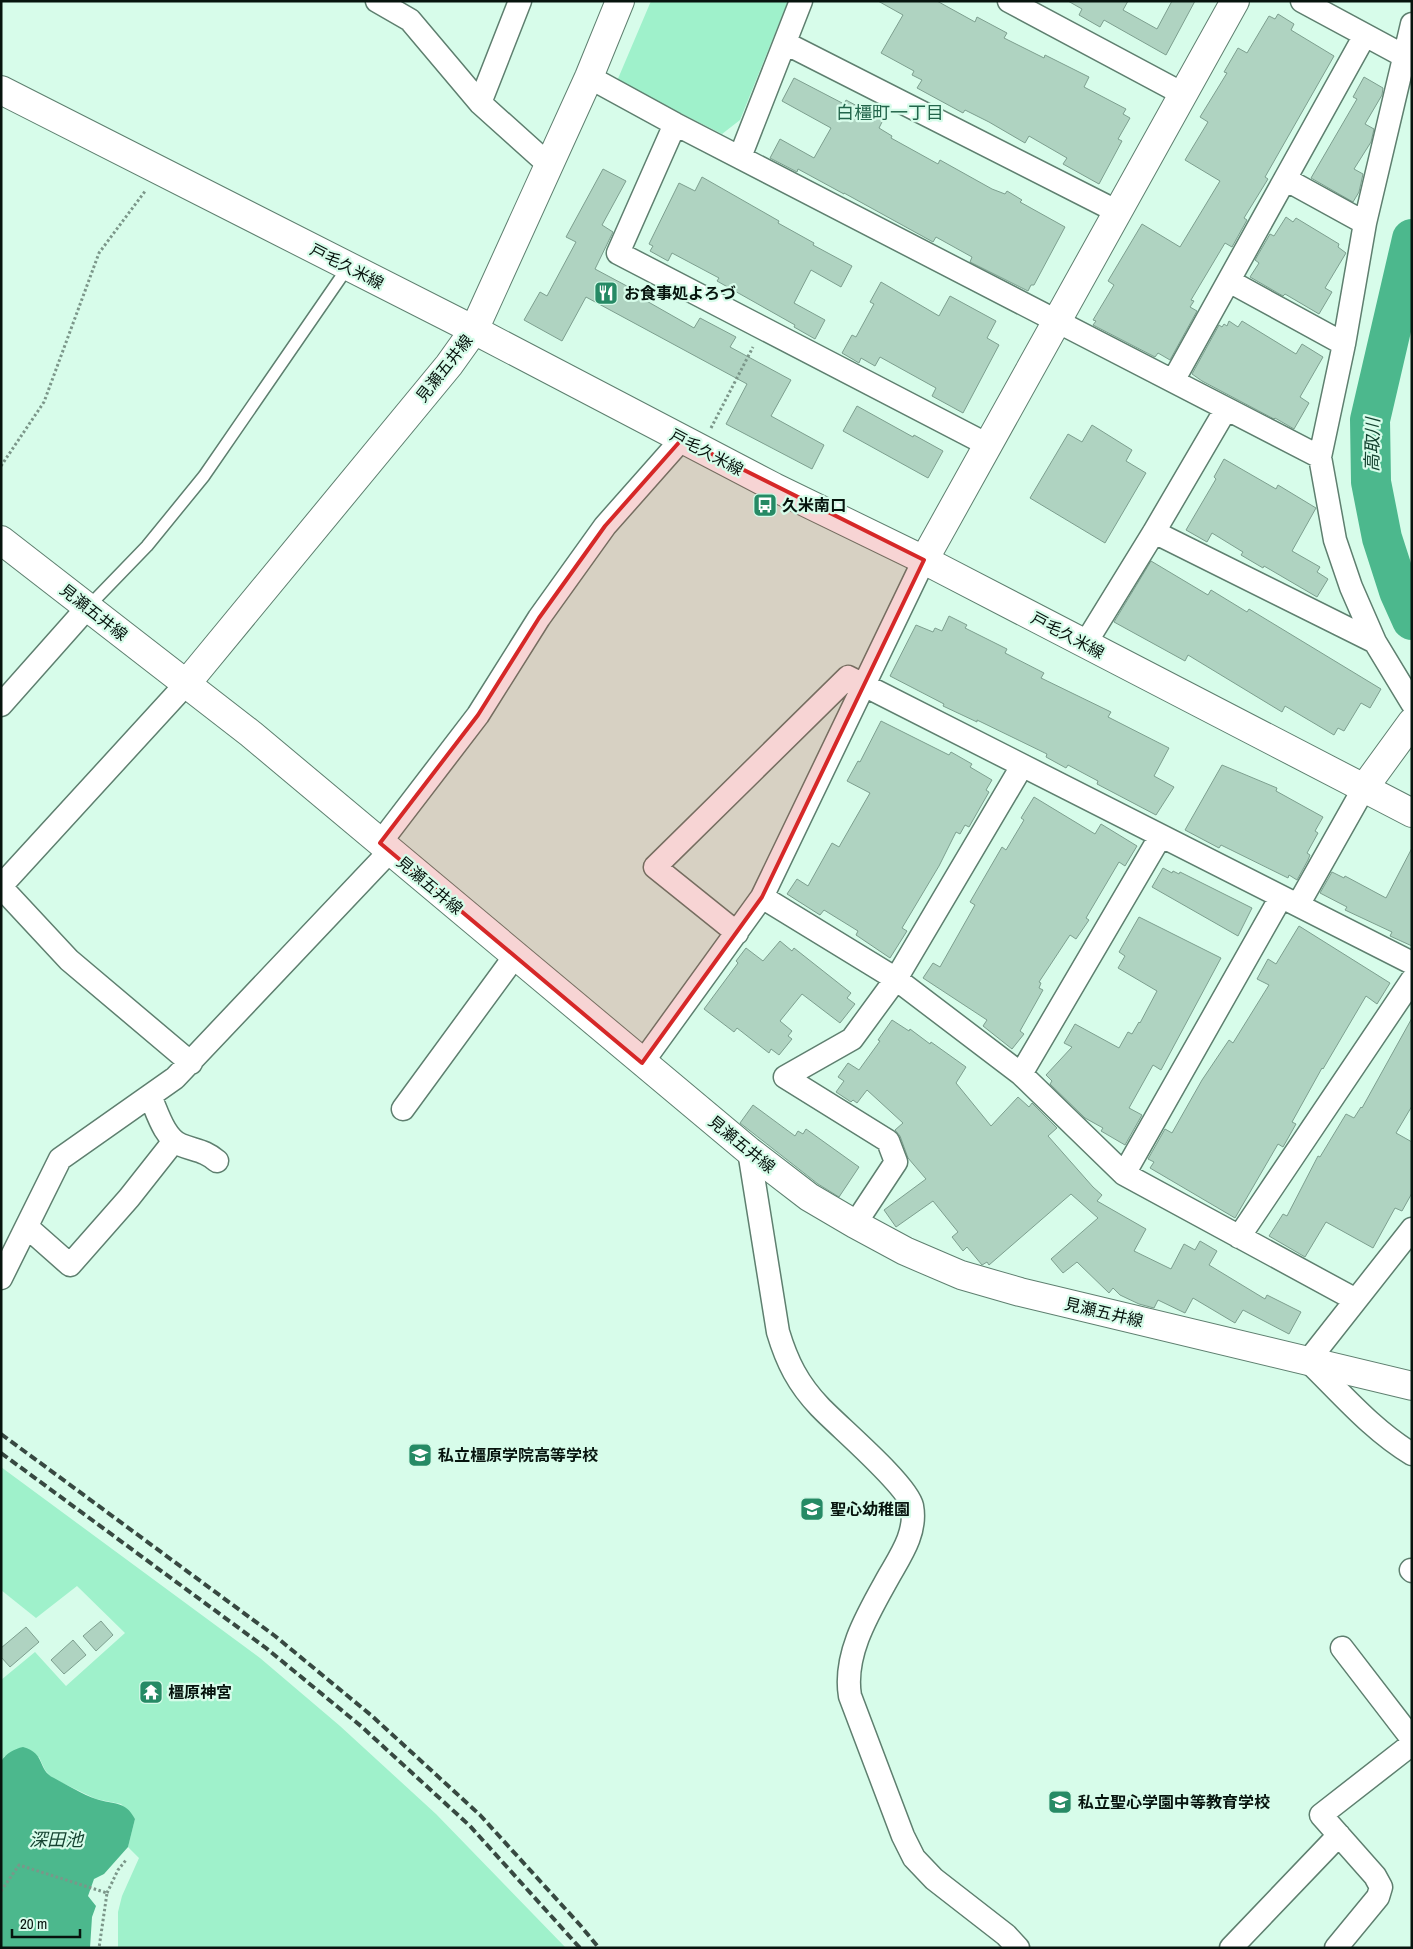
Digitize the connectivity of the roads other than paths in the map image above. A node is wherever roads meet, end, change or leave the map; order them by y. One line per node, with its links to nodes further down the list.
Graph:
1 (377, 1): 15 (street)
2 (520, 1): 15 (street)
3 (620, 1): 12 (main road, 見瀬五井線)
4 (801, 1): 10 (street)
5 (1009, 1): 14 (street)
6 (1235, 1): 14 (main road)
7 (1302, 1): 9 (street)
8 (1412, 24): 11 (street)
9 (1365, 35): 11 (street); 19 (street)
10 (785, 43): 17 (street); 20 (street)
11 (1404, 56): 21 (street)
12 (590, 77): 16 (street); 18 (main road, 見瀬五井線)
13 (1, 90): 22 (main road, 戸毛久米線)
14 (1183, 94): 20 (main road)
15 (480, 103): 18 (street)
16 (675, 124): 17 (street); 30 (street)
17 (740, 158): 24 (street)
18 (549, 165): 25 (main road, 見瀬五井線)
19 (1285, 180): 21 (street); 23 (street)
20 (1118, 212): 24 (main road)
21 (1365, 224): 26 (street)
22 (348, 267): 25 (main road, 戸毛久米線); 35 (lane)
23 (1229, 281): 26 (street); 27 (street)
24 (1057, 321): 27 (street); 30 (main road)
25 (474, 330): 29 (main road, 戸毛久米線); 38 (main road, 見瀬五井線)
26 (1344, 344): 31 (street)
27 (1173, 381): 28 (street)
28 (1226, 409): 31 (street); 32 (street)
29 (691, 443): 34 (main road, 戸毛久米線); 47 (street)
30 (988, 445): 34 (main road)
31 (1320, 457): 36 (street)
32 (1154, 532): 36 (street); 37 (street)
33 (1, 540): 35 (main road, 見瀬五井線)
34 (924, 560): 37 (main road, 戸毛久米線); 39 (street)
35 (87, 608): 38 (main road, 見瀬五井線); 41 (street)
36 (1375, 642): 40 (street)
37 (1085, 644): 44 (main road, 戸毛久米線)
38 (186, 684): 47 (main road, 見瀬五井線); 48 (street)
39 (864, 684): 43 (street); 49 (street); 51 (street)
40 (1412, 703)
41 (1, 705)
42 (1412, 722): 44 (main road)
43 (1022, 766): 46 (street); 54 (street)
44 (1364, 788): 45 (main road, 戸毛久米線); 50 (street)
45 (1412, 813)
46 (1160, 837): 50 (street); 58 (street)
47 (385, 847): 52 (main road, 見瀬五井線); 56 (street)
48 (1, 887): 56 (street)
49 (762, 897): 51 (street); 54 (street)
50 (1290, 901): 53 (street); 64 (street)
51 (737, 933): 57 (street)
52 (515, 956): 57 (main road, 見瀬五井線); 60 (street)
53 (1412, 963)
54 (896, 979): 58 (street); 65 (street)
55 (1412, 980): 68 (street)
56 (191, 1063): 59 (street)
57 (642, 1064): 62 (main road, 見瀬五井線)
58 (1021, 1074): 64 (street)
59 (150, 1096): 61 (street); 66 (street)
60 (403, 1109)
61 (174, 1141): 63 (street); 66 (street)
62 (749, 1151): 65 (main road, 見瀬五井線); 78 (street)
63 (217, 1161)
64 (1124, 1174): 68 (street)
65 (854, 1224): 71 (main road, 見瀬五井線)
66 (27, 1227): 69 (street)
67 (1412, 1228): 70 (street)
68 (1239, 1237): 70 (street)
69 (1, 1278)
70 (1356, 1300): 71 (street)
71 (1308, 1361): 72 (main road, 見瀬五井線); 73 (street)
72 (1412, 1386)
73 (1412, 1454)
74 (1342, 1648): 75 (street)
75 (1412, 1739)
76 (1412, 1744): 77 (street)
77 (1340, 1836): 79 (street); 80 (street)
78 (1018, 1948)
79 (1230, 1948)
80 (1336, 1948)

